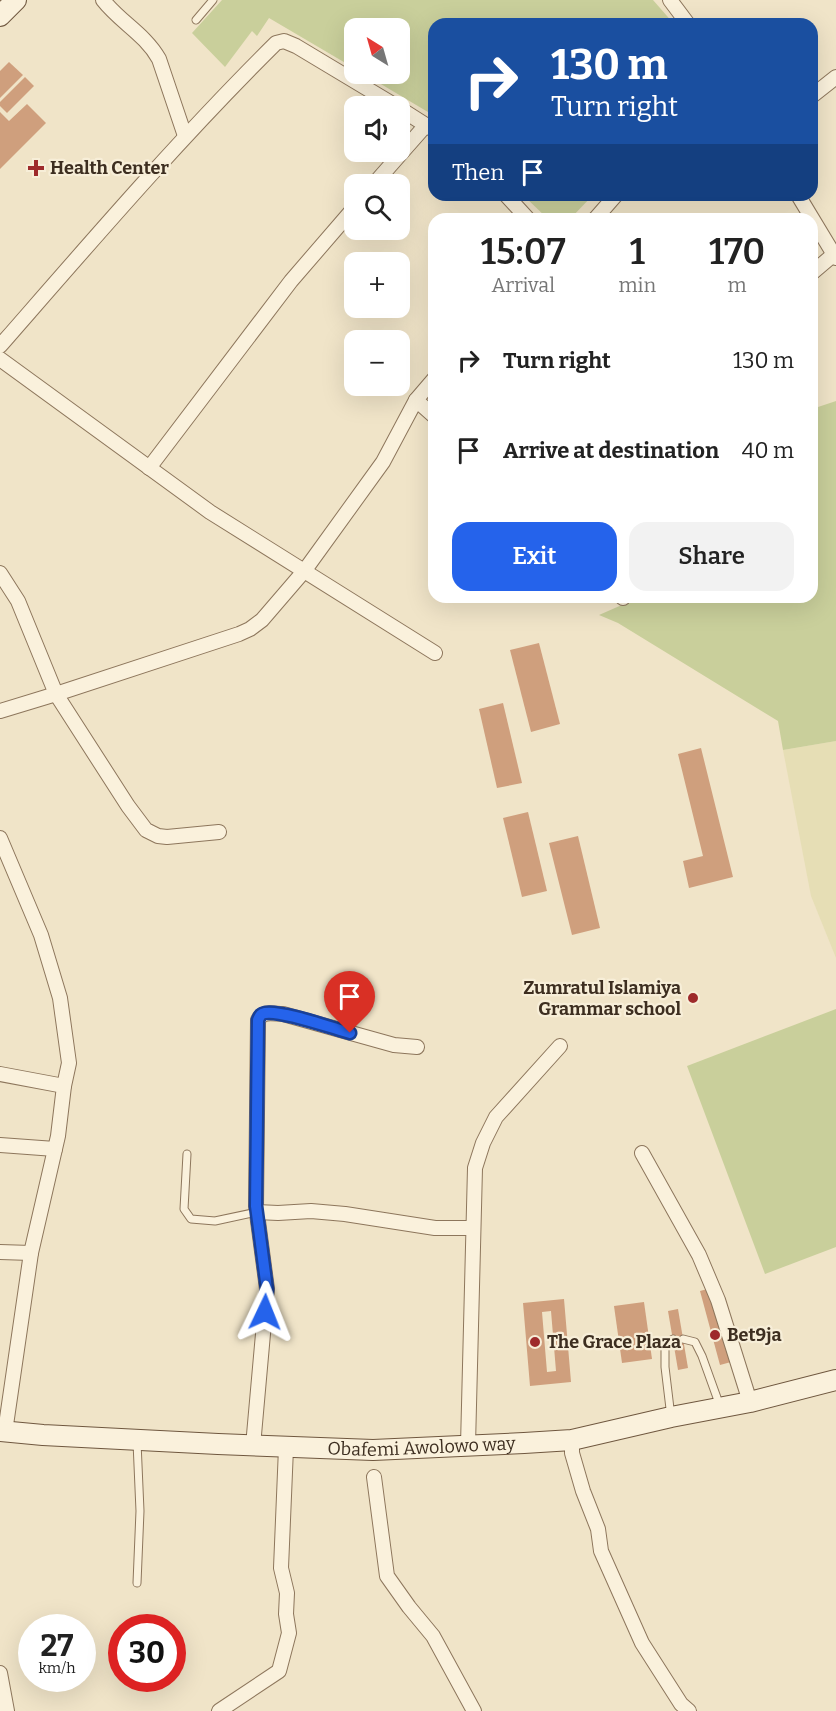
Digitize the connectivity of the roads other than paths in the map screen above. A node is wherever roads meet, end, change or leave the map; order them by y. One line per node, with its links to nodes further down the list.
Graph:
1 (16, 0): 5 (main road)
2 (103, 0): 14 (street)
3 (213, 0): 7 (lane)
4 (670, 0): 6 (street)
5 (0, 16)
6 (684, 18)
7 (196, 20)
8 (836, 77): 9 (street)
9 (818, 91)
10 (378, 96): 14 (street)
11 (410, 115): 12 (street)
12 (428, 126)
13 (428, 129): 15 (street)
14 (185, 136): 24 (street)
15 (384, 174)
16 (512, 201): 18 (street)
17 (611, 201): 19 (street)
18 (522, 213)
19 (600, 213)
20 (344, 220): 29 (street)
21 (818, 228): 22 (street)
22 (835, 256): 23 (street)
23 (818, 269)
24 (0, 346)
25 (0, 359): 29 (street)
26 (428, 386): 27 (street)
27 (416, 400): 28 (street); 30 (street)
28 (428, 411)
29 (148, 468): 30 (street)
30 (305, 570): 32 (street); 33 (street)
31 (0, 573): 33 (street)
32 (435, 653)
33 (56, 694): 34 (street); 35 (street)
34 (0, 711)
35 (219, 832)
36 (0, 838): 40 (street)
37 (417, 1047): 45 (street)
38 (561, 1047): 46 (street)
39 (0, 1074): 40 (street)
40 (64, 1086): 42 (street)
41 (0, 1145): 42 (street)
42 (55, 1149): 48 (street)
43 (642, 1153): 52 (street)
44 (186, 1154): 45 (lane)
45 (257, 1212): 46 (street); 59 (street)
46 (473, 1228): 58 (street)
47 (0, 1252): 48 (street)
48 (32, 1253): 55 (street)
49 (673, 1339): 54 (lane)
50 (683, 1339): 53 (lane)
51 (836, 1380): 52 (main road, Obafemi Awolowo way)
52 (750, 1402): 53 (main road, Obafemi Awolowo way)
53 (720, 1408): 54 (main road, Obafemi Awolowo way)
54 (671, 1417): 57 (main road, Obafemi Awolowo way)
55 (3, 1431): 56 (main road, Obafemi Awolowo way)
56 (137, 1439): 59 (main road, Obafemi Awolowo way); 62 (lane)
57 (572, 1440): 58 (main road, Obafemi Awolowo way); 67 (street)
58 (468, 1445): 60 (main road, Obafemi Awolowo way)
59 (253, 1446): 60 (main road, Obafemi Awolowo way)
60 (286, 1448): 65 (street)
61 (374, 1477): 66 (street)
62 (137, 1583)
63 (0, 1673): 64 (street)
64 (7, 1711)
65 (219, 1711)
66 (474, 1711)
67 (689, 1711)

